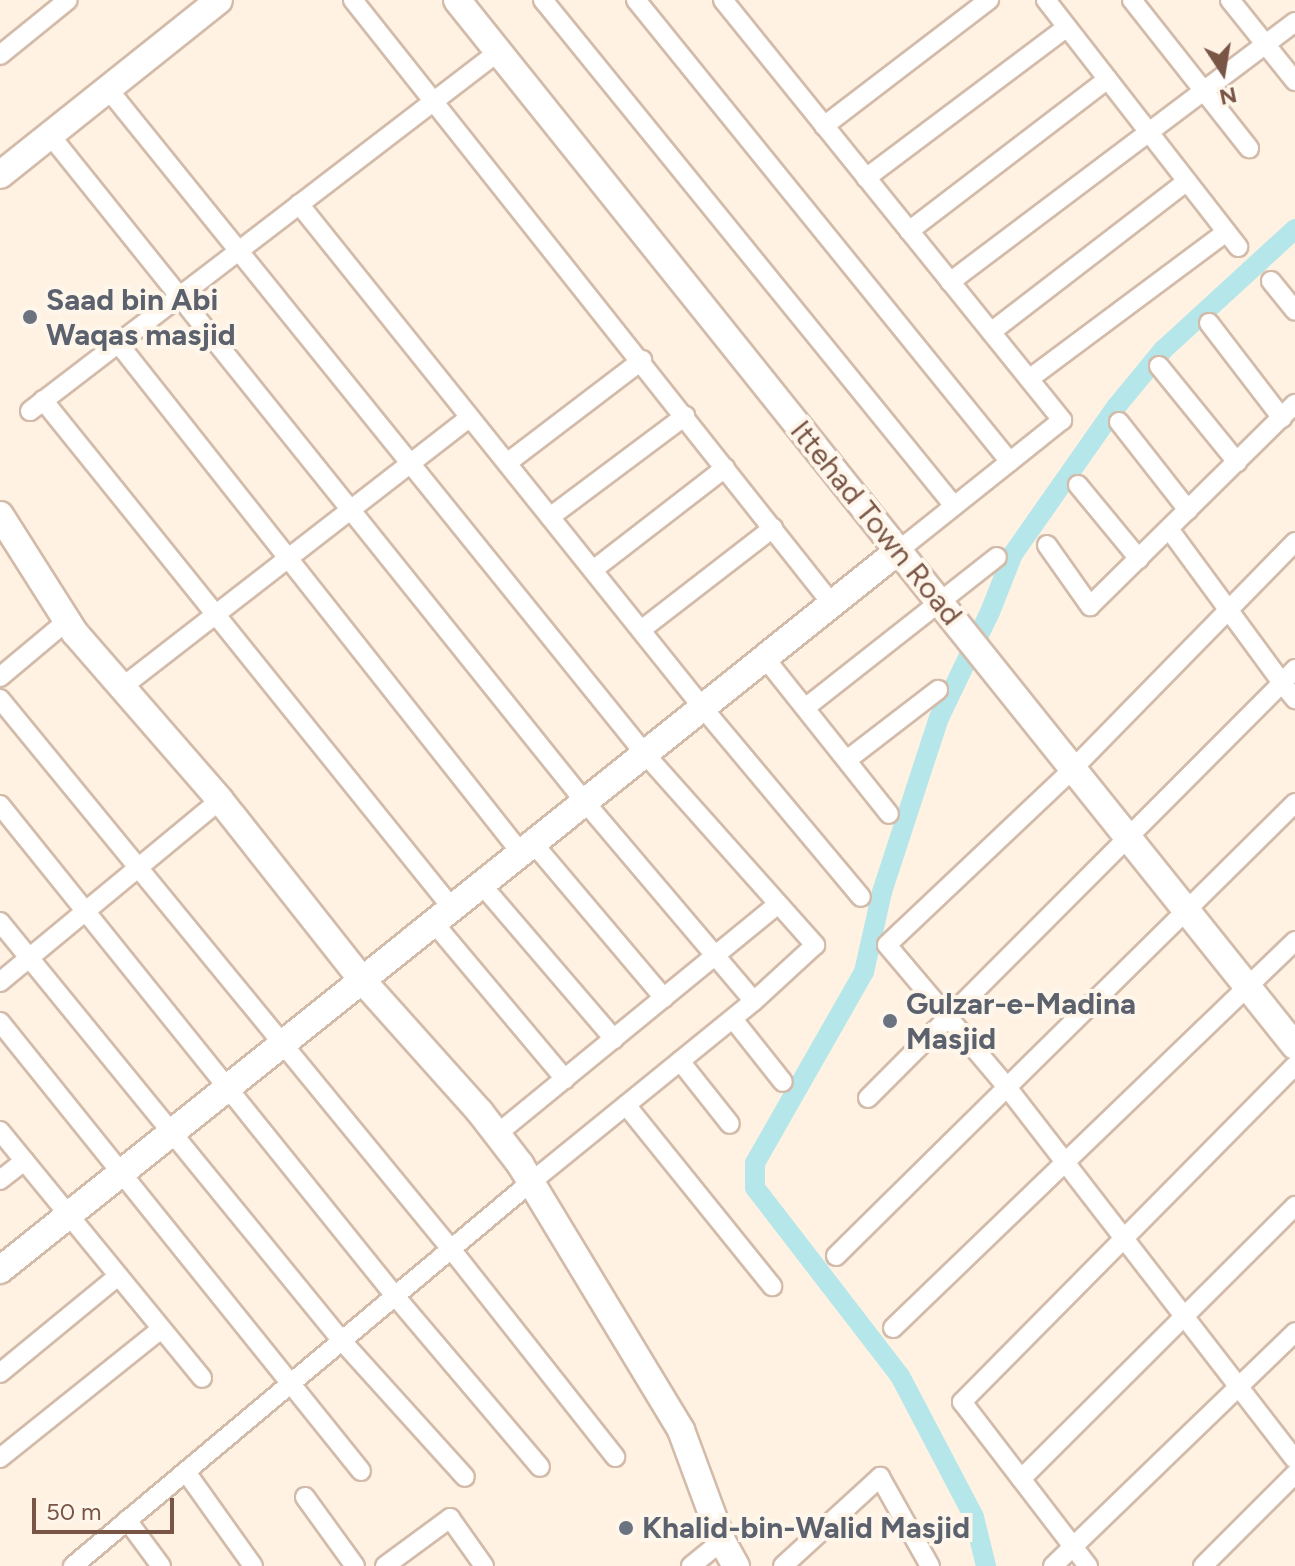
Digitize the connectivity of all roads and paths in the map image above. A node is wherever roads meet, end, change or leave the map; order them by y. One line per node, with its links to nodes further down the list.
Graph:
1 (66, 0): 14 (street)
2 (219, 0): 19 (street)
3 (353, 0): 21 (street)
4 (457, 0): 16 (street, Ittehad Town Road)
5 (543, 0): 54 (street)
6 (636, 0): 48 (street)
7 (723, 0): 22 (street)
8 (989, 0): 22 (street)
9 (1046, 0): 13 (street)
10 (1132, 0): 20 (street)
11 (1230, 0): 15 (street)
12 (1295, 22): 15 (street)
13 (1067, 27): 17 (street); 27 (street)
14 (3, 46)
15 (1268, 46): 18 (street); 20 (street)
16 (498, 52): 21 (street); 63 (street, Ittehad Town Road)
17 (1108, 79): 23 (street); 30 (street)
18 (1295, 81)
19 (108, 89): 24 (street); 33 (street)
20 (1205, 92): 23 (street); 25 (street)
21 (434, 101): 29 (street); 41 (street)
22 (824, 126): 27 (street)
23 (1150, 133): 28 (street); 35 (street)
24 (50, 135): 26 (street); 36 (street)
25 (1249, 148)
26 (0, 175)
27 (866, 178): 30 (street)
28 (1187, 181): 31 (street); 39 (street)
29 (299, 204): 33 (street); 46 (street)
30 (909, 231): 35 (street)
31 (1226, 232): 32 (street); 43 (street)
32 (1238, 247)
33 (238, 251): 36 (street); 50 (street)
34 (1271, 281): 37 (street)
35 (950, 282): 39 (street)
36 (180, 296): 40 (street); 55 (street)
37 (1295, 311)
38 (1209, 323): 44 (street)
39 (991, 332): 43 (street)
40 (118, 343): 65 (street); 71 (street)
41 (642, 360): 45 (street); 51 (street)
42 (1159, 366): 49 (street)
43 (1029, 379): 48 (street)
44 (1288, 411): 49 (street)
45 (685, 416): 52 (street); 58 (street)
46 (470, 417): 50 (street); 51 (street)
47 (1119, 422): 56 (street)
48 (1010, 462): 54 (street)
49 (1237, 462): 56 (street)
50 (410, 463): 55 (street); 83 (street)
51 (507, 463): 58 (street)
52 (725, 468): 59 (street); 67 (street)
53 (1078, 485): 66 (street)
54 (954, 506): 63 (street)
55 (351, 509): 65 (street); 87 (street)
56 (1188, 510): 60 (street)
57 (0, 515): 72 (street)
58 (550, 517): 67 (street)
59 (773, 528): 68 (street); 73 (street)
60 (1169, 529): 66 (street); 70 (street)
61 (1295, 542): 70 (street)
62 (1047, 545): 66 (street)
63 (898, 551): 68 (street); 69 (street, Ittehad Town Road)
64 (997, 557): 69 (street)
65 (288, 558): 71 (street); 92 (street)
66 (1139, 559)
67 (593, 570): 73 (street)
68 (832, 604): 74 (street)
69 (944, 608): 82 (street); 85 (street, Ittehad Town Road)
70 (1228, 610): 75 (street); 85 (street)
71 (215, 615): 77 (street); 99 (street)
72 (67, 621): 76 (street); 77 (street)
73 (641, 630): 81 (street)
74 (765, 658): 81 (street); 82 (street)
75 (1288, 676): 80 (street); 91 (street)
76 (0, 677)
77 (122, 687): 86 (street)
78 (938, 690): 84 (street)
79 (0, 699): 93 (street)
80 (1295, 699)
81 (703, 708): 83 (street); 95 (street)
82 (805, 708): 84 (street)
83 (645, 754): 87 (street); 96 (street)
84 (847, 760): 90 (street)
85 (1073, 769): 91 (street, Ittehad Town Road); 110 (street)
86 (220, 800): 93 (street); 104 (street)
87 (585, 802): 92 (street); 102 (street)
88 (1295, 803): 97 (street)
89 (0, 805): 98 (street)
90 (889, 814)
91 (1127, 836): 97 (street, Ittehad Town Road); 110 (street)
92 (527, 848): 94 (street); 107 (street)
93 (137, 868): 98 (street); 113 (street)
94 (482, 885): 99 (street); 112 (street)
95 (861, 897)
96 (777, 905): 102 (street); 108 (street)
97 (1186, 910): 106 (street, Ittehad Town Road); 120 (street)
98 (86, 911): 103 (street); 119 (street)
99 (443, 916): 104 (street); 117 (street)
100 (0, 922): 103 (street)
101 (1295, 941): 106 (street)
102 (715, 956): 107 (street); 108 (street)
103 (29, 958): 105 (street); 125 (street)
104 (362, 980): 113 (street); 126 (street)
105 (0, 982)
106 (1248, 988): 114 (street, Ittehad Town Road); 128 (street)
107 (664, 998): 112 (street)
108 (754, 1001): 109 (street)
109 (733, 1019): 115 (street); 118 (street)
110 (949, 1020): 120 (street); 121 (street)
111 (0, 1022): 129 (street)
112 (614, 1039): 117 (street)
113 (281, 1045): 119 (street); 135 (street)
114 (1295, 1046)
115 (680, 1061): 122 (street); 123 (street)
116 (1295, 1066): 134 (street)
117 (565, 1079): 126 (street)
118 (783, 1082)
119 (228, 1087): 125 (street); 140 (street)
120 (1007, 1087): 128 (street); 136 (street)
121 (868, 1098)
122 (626, 1105): 131 (street); 139 (street)
123 (730, 1124)
124 (0, 1131): 127 (street)
125 (170, 1134): 129 (street); 145 (street)
126 (497, 1134): 131 (street)
127 (24, 1161): 130 (street); 133 (street)
128 (1066, 1162): 134 (street); 142 (street)
129 (123, 1171): 133 (street); 148 (street)
130 (0, 1180)
131 (531, 1182): 135 (street); 161 (street)
132 (1295, 1206): 141 (street)
133 (68, 1215): 137 (street); 138 (street)
134 (1124, 1238): 141 (street); 158 (street)
135 (451, 1249): 140 (street); 150 (street)
136 (836, 1256)
137 (0, 1270)
138 (118, 1276): 143 (street); 146 (street)
139 (772, 1286)
140 (395, 1296): 145 (street); 153 (street)
141 (1185, 1316): 149 (street); 158 (street)
142 (893, 1328)
143 (161, 1329): 147 (street); 151 (street)
144 (1295, 1332): 149 (street)
145 (342, 1341): 148 (street); 157 (street)
146 (0, 1373)
147 (202, 1378)
148 (290, 1385): 154 (street); 155 (street)
149 (1239, 1386): 152 (street); 162 (street)
150 (615, 1457)
151 (0, 1458)
152 (1295, 1459)
153 (540, 1467)
154 (361, 1471)
155 (186, 1472): 160 (street); 165 (street)
156 (1295, 1474): 175 (street)
157 (465, 1477)
158 (1021, 1479): 162 (street)
159 (305, 1497): 166 (street)
160 (127, 1520): 163 (street); 164 (street)
161 (722, 1541): 169 (street); 170 (street)
162 (1073, 1546): 173 (street); 174 (street)
163 (74, 1566)
164 (161, 1566)
165 (253, 1566)
166 (355, 1566)
167 (385, 1566): 168 (street)
168 (484, 1566)
169 (691, 1566)
170 (736, 1566)
171 (783, 1566): 172 (street)
172 (930, 1566)
173 (1053, 1566)
174 (1088, 1566)
175 (1203, 1566)

